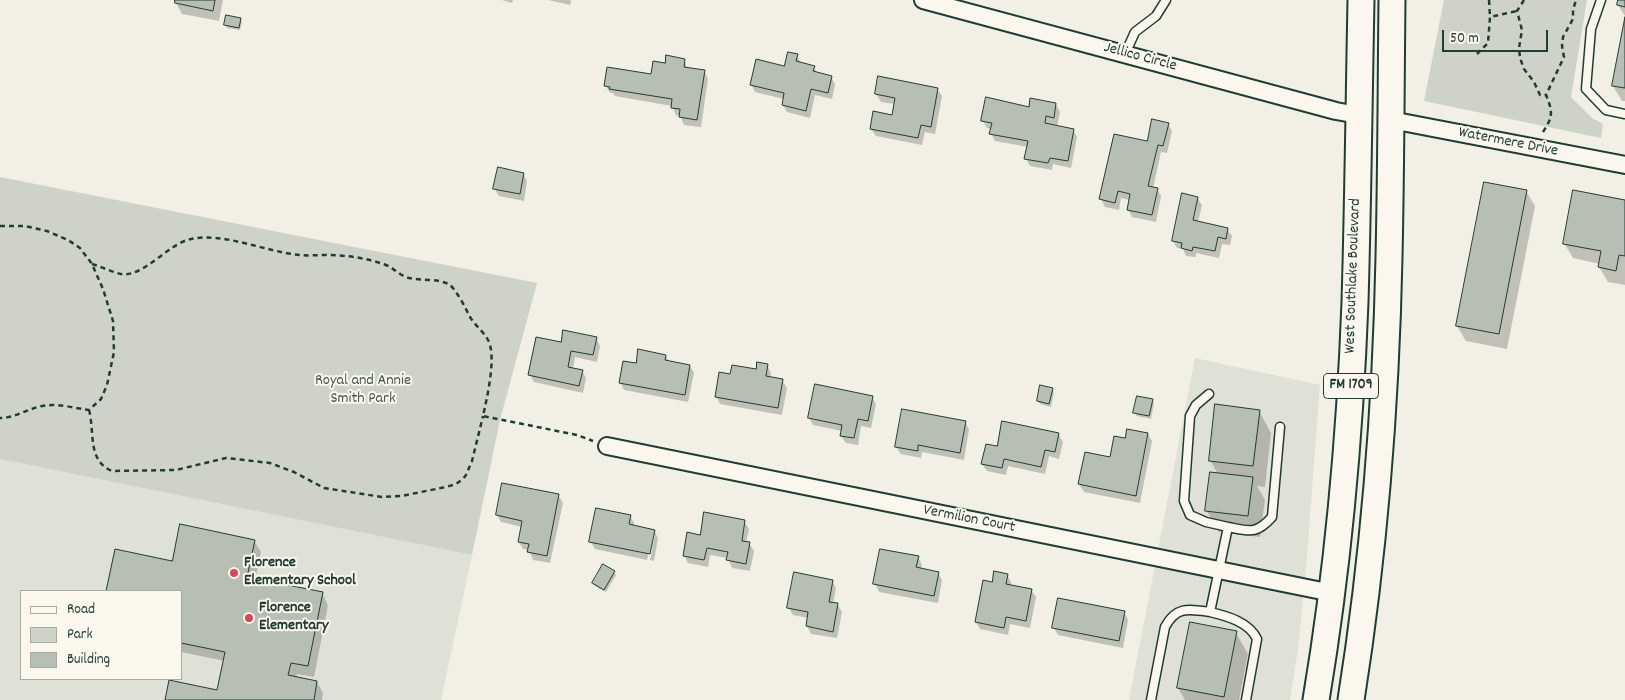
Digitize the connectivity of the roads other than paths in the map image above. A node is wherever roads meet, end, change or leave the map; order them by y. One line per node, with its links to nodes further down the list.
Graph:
1 (923, 0): 6 (street, Jellico Circle)
2 (1166, 0): 6 (lane)
3 (1361, 0): 8 (main road, West Southlake Boulevard / FM 1709)
4 (1392, 0): 9 (main road, West Southlake Boulevard / FM 1709)
5 (1601, 0): 7 (lane)
6 (1125, 54): 8 (street, Jellico Circle)
7 (1625, 114)
8 (1358, 115): 9 (main road); 16 (main road, West Southlake Boulevard / FM 1709)
9 (1391, 120): 10 (street, Watermere Drive); 21 (main road, West Southlake Boulevard / FM 1709)
10 (1625, 165)
11 (1209, 394): 14 (lane)
12 (1280, 427): 14 (lane)
13 (607, 446): 15 (street, Vermilion Court)
14 (1228, 526): 15 (lane)
15 (1219, 570): 16 (street, Vermilion Court); 17 (lane)
16 (1332, 593): 20 (main road, West Southlake Boulevard / FM 1709)
17 (1210, 612): 18 (lane); 19 (lane)
18 (1151, 700)
19 (1246, 700)
20 (1316, 700)
21 (1350, 700)

